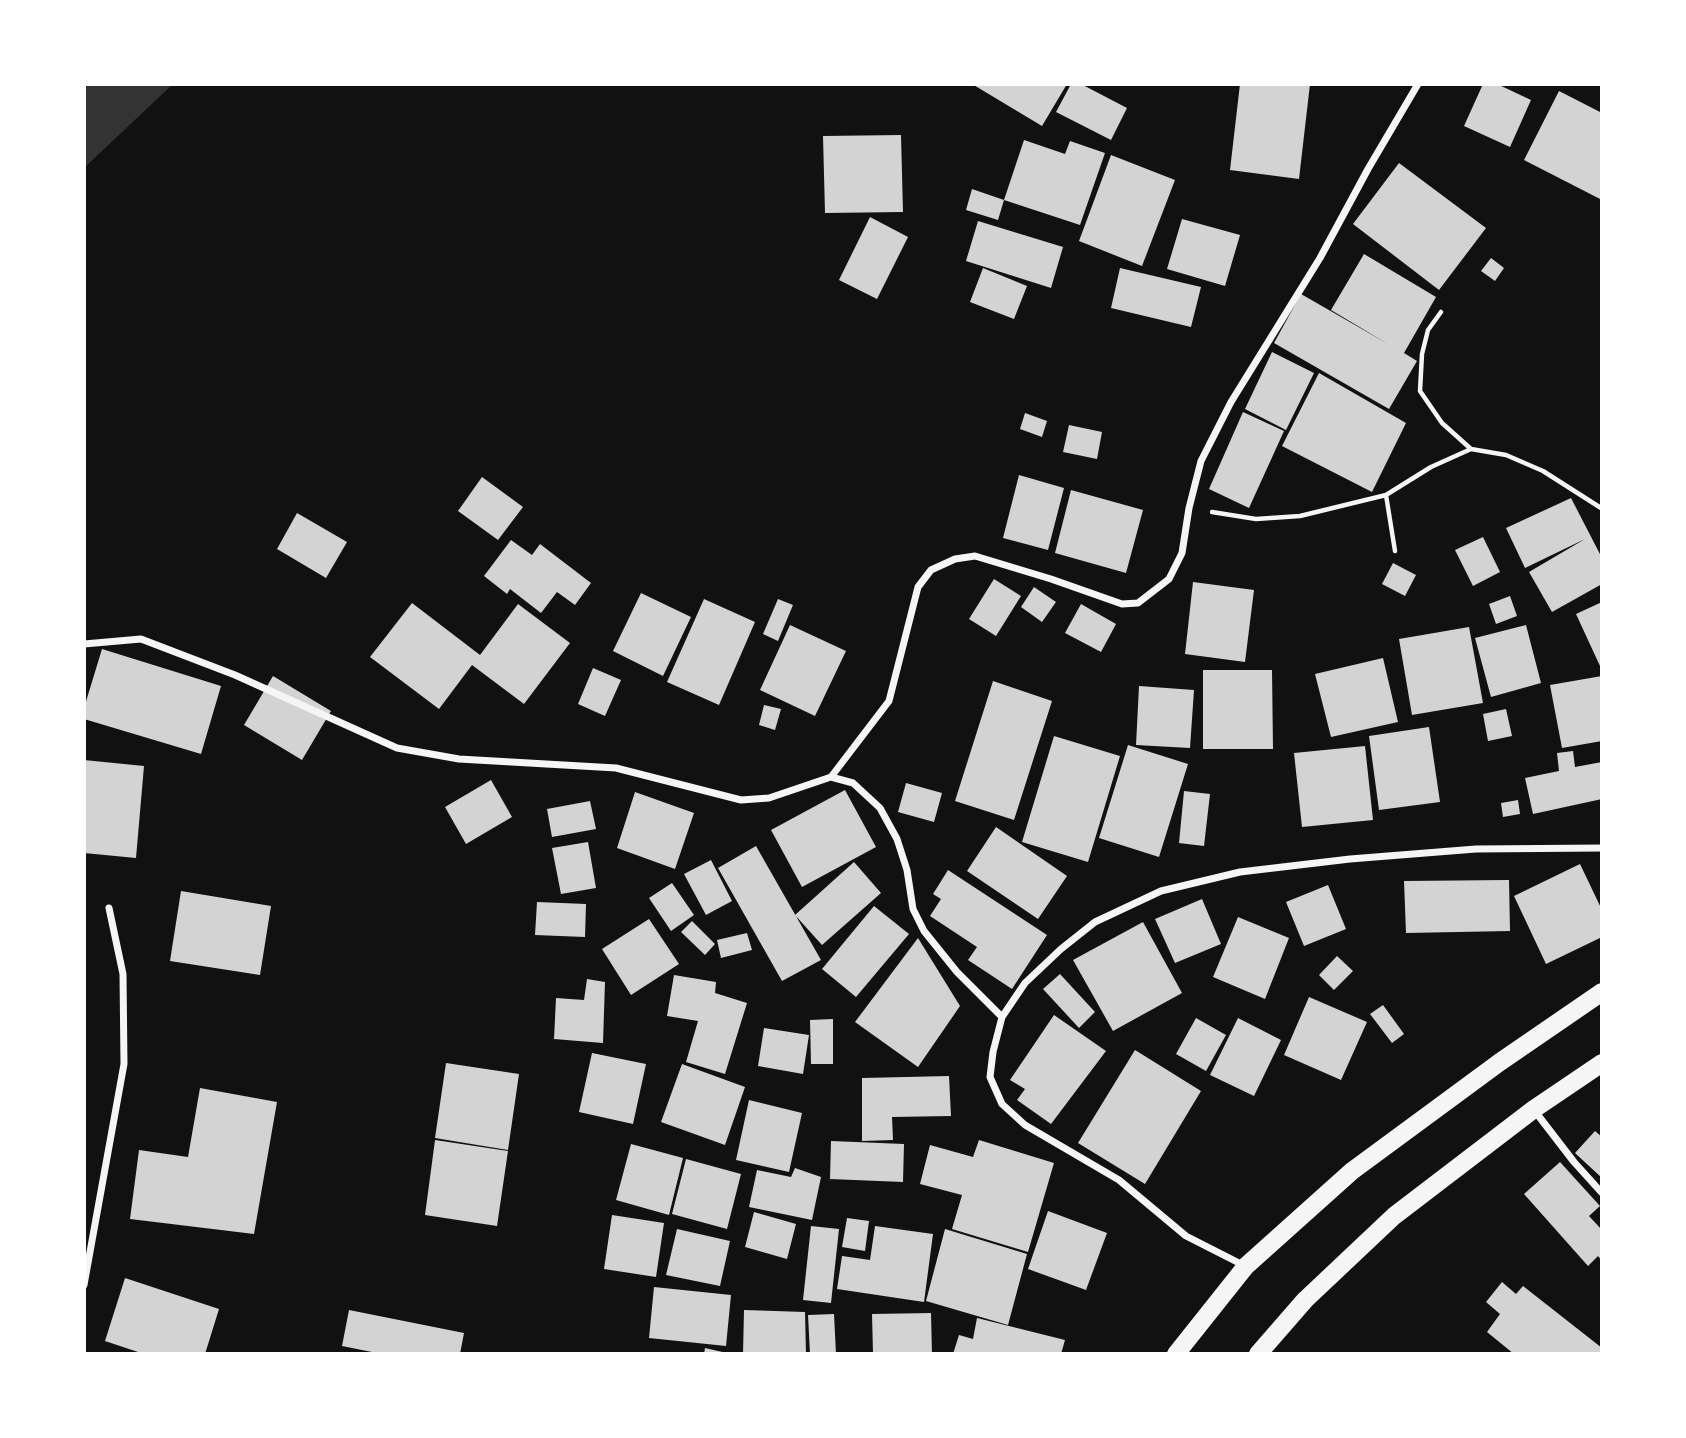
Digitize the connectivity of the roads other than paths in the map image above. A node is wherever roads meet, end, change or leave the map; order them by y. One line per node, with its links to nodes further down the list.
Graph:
1 (1418, 84): 3 (street)
2 (84, 644): 3 (street)
3 (831, 777): 7 (street)
4 (1602, 848): 7 (street)
5 (109, 908): 12 (street)
6 (1602, 992): 11 (main road)
7 (1002, 1017): 11 (street)
8 (1602, 1063): 9 (main road)
9 (1534, 1109): 10 (street); 14 (main road)
10 (1602, 1193)
11 (1246, 1266): 13 (main road)
12 (84, 1285)
13 (1176, 1354)
14 (1258, 1354)

